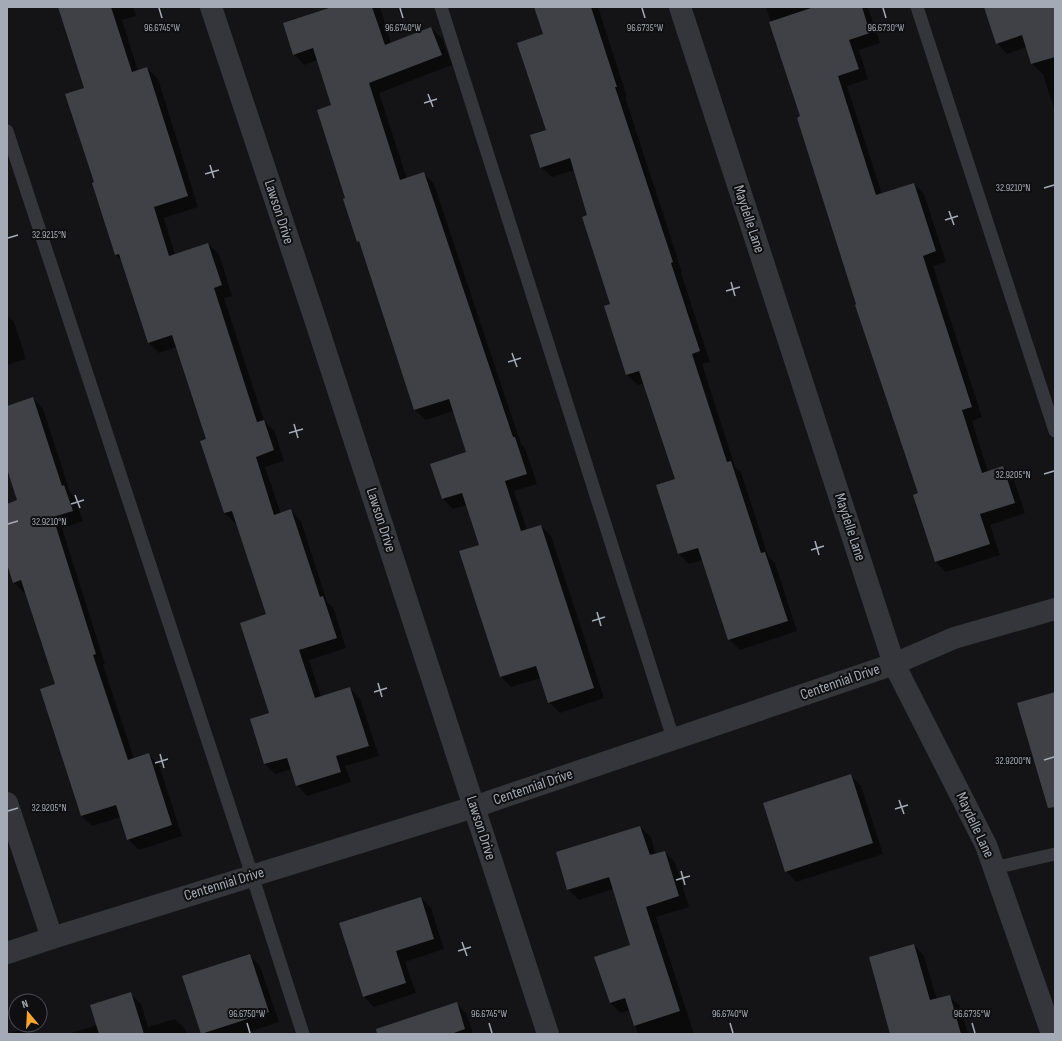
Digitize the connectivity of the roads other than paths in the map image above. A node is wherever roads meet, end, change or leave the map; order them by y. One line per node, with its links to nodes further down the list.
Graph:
1 (211, 7): 11 (street, Lawson Drive)
2 (441, 7): 9 (lane)
3 (680, 7): 8 (street, Maydelle Lane)
4 (917, 7): 6 (lane)
5 (7, 132): 14 (lane)
6 (1055, 431)
7 (1055, 609): 8 (street, Centennial Drive)
8 (894, 664): 9 (street, Centennial Drive); 13 (street, Maydelle Lane)
9 (673, 738): 11 (street, Centennial Drive)
10 (7, 803): 15 (street)
11 (474, 807): 14 (street, Centennial Drive); 18 (street, Lawson Drive)
12 (1055, 854): 13 (lane)
13 (994, 868): 19 (street, Maydelle Lane)
14 (252, 875): 15 (street, Centennial Drive); 17 (lane)
15 (52, 938): 16 (street, Centennial Drive)
16 (7, 953)
17 (303, 1034)
18 (548, 1034)
19 (1052, 1034)

